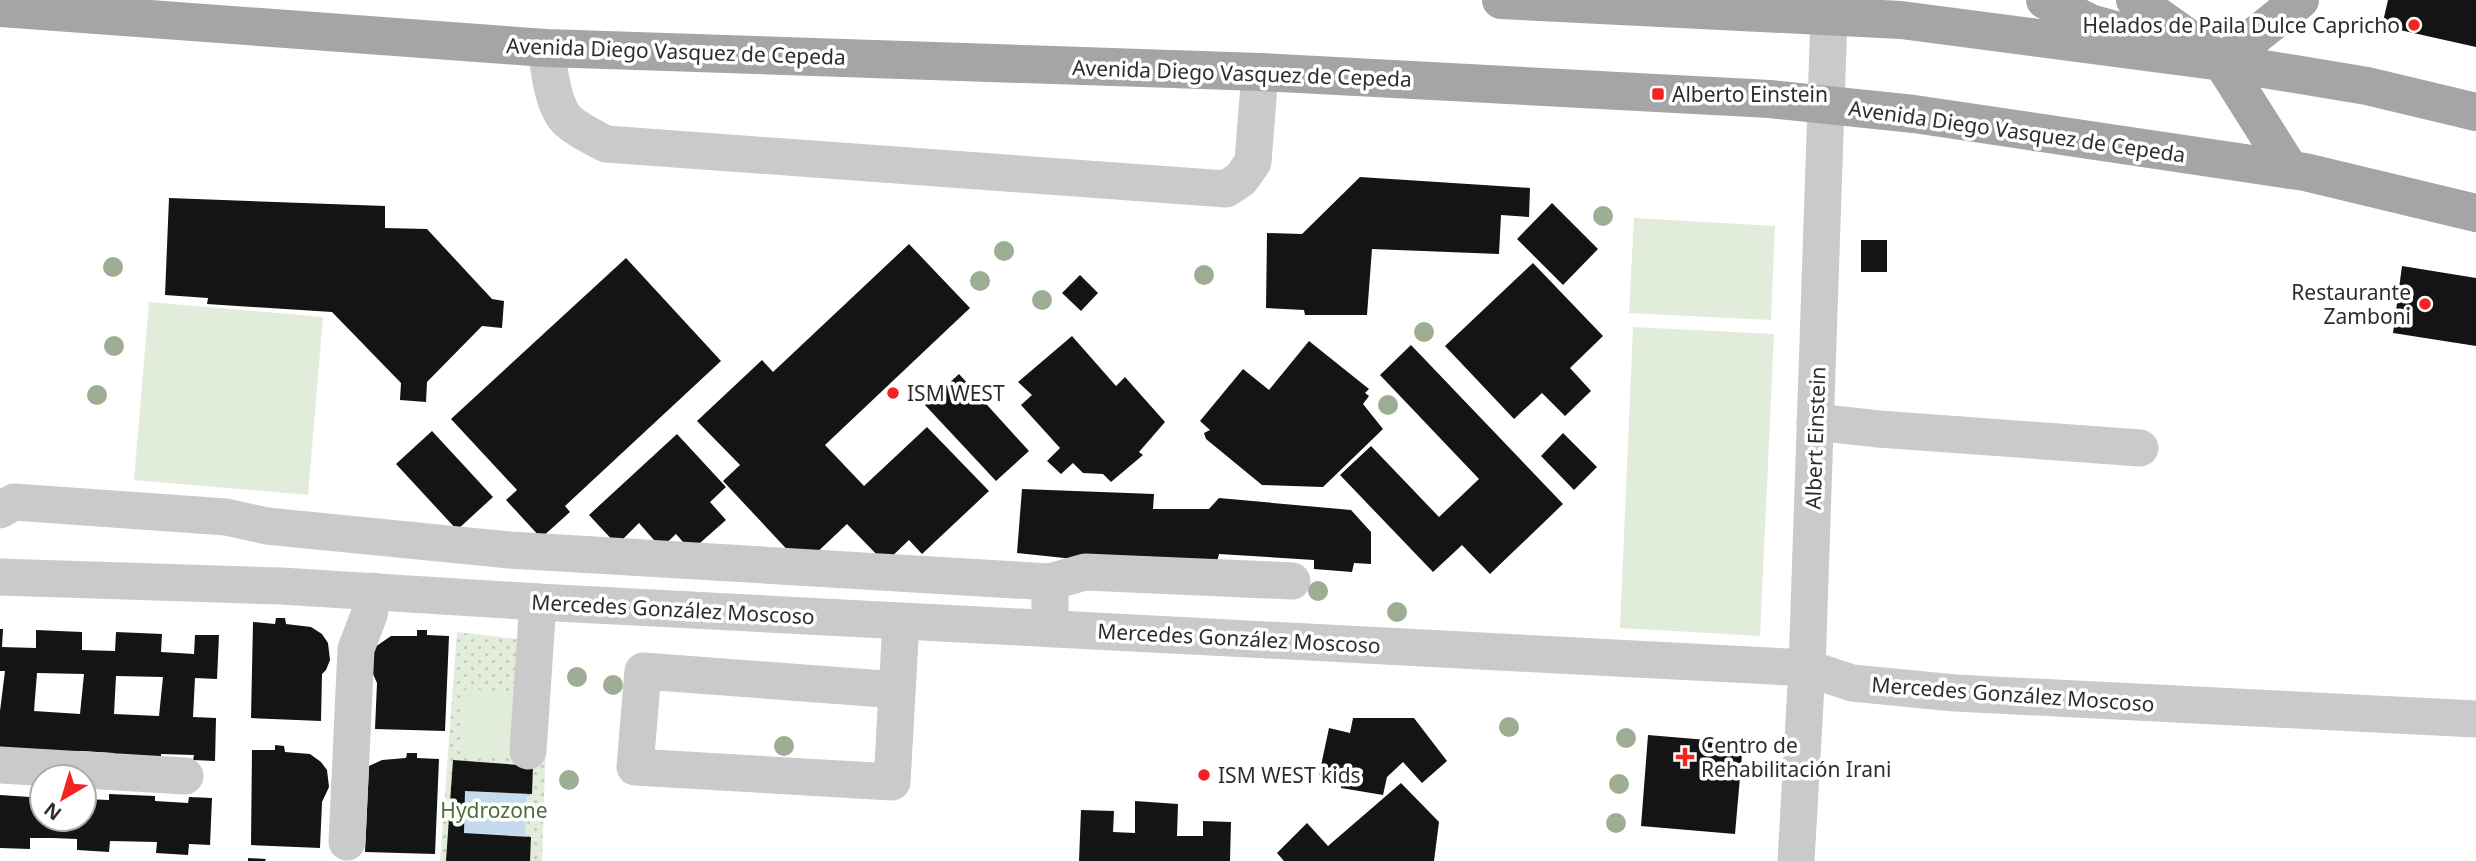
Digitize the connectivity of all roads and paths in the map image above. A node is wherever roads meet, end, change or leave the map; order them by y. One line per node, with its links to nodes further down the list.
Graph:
1 (1501, 0): 5 (main road)
2 (2045, 0): 10 (main road)
3 (2136, 0): 10 (main road)
4 (2300, 0): 10 (main road)
5 (1698, 5): 8 (main road)
6 (0, 8): 9 (main road, Avenida Diego Vasquez de Cepeda)
7 (1914, 10): 8 (main road); 10 (main road)
8 (1829, 16): 12 (street, Albert Einstein)
9 (546, 48): 11 (main road, Avenida Diego Vasquez de Cepeda); 11 (street)
10 (2222, 62): 13 (main road); 14 (main road)
11 (1260, 72): 12 (main road, Avenida Diego Vasquez de Cepeda)
12 (1826, 104): 14 (main road, Avenida Diego Vasquez de Cepeda); 16 (street, Albert Einstein)
13 (2476, 112)
14 (2290, 170): 15 (main road, Avenida Diego Vasquez de Cepeda)
15 (2476, 213)
16 (1815, 422): 17 (street); 28 (street, Albert Einstein)
17 (2140, 448)
18 (0, 510): 19 (street)
19 (285, 528): 22 (street); 23 (street)
20 (0, 577): 23 (street, Mercedes González Moscoso)
21 (1292, 581): 22 (street)
22 (1050, 582): 27 (street)
23 (281, 586): 24 (street, Mercedes González Moscoso)
24 (360, 590): 25 (street, Mercedes González Moscoso); 34 (street)
25 (538, 602): 26 (street, Mercedes González Moscoso); 31 (street)
26 (901, 622): 27 (street, Mercedes González Moscoso); 29 (street)
27 (1050, 628): 28 (street, Mercedes González Moscoso)
28 (1807, 668): 30 (street, Mercedes González Moscoso); 35 (street, Albert Einstein)
29 (898, 690): 29 (street)
30 (2476, 719)
31 (528, 751)
32 (0, 765): 33 (street)
33 (185, 776)
34 (347, 842)
35 (1796, 861)

